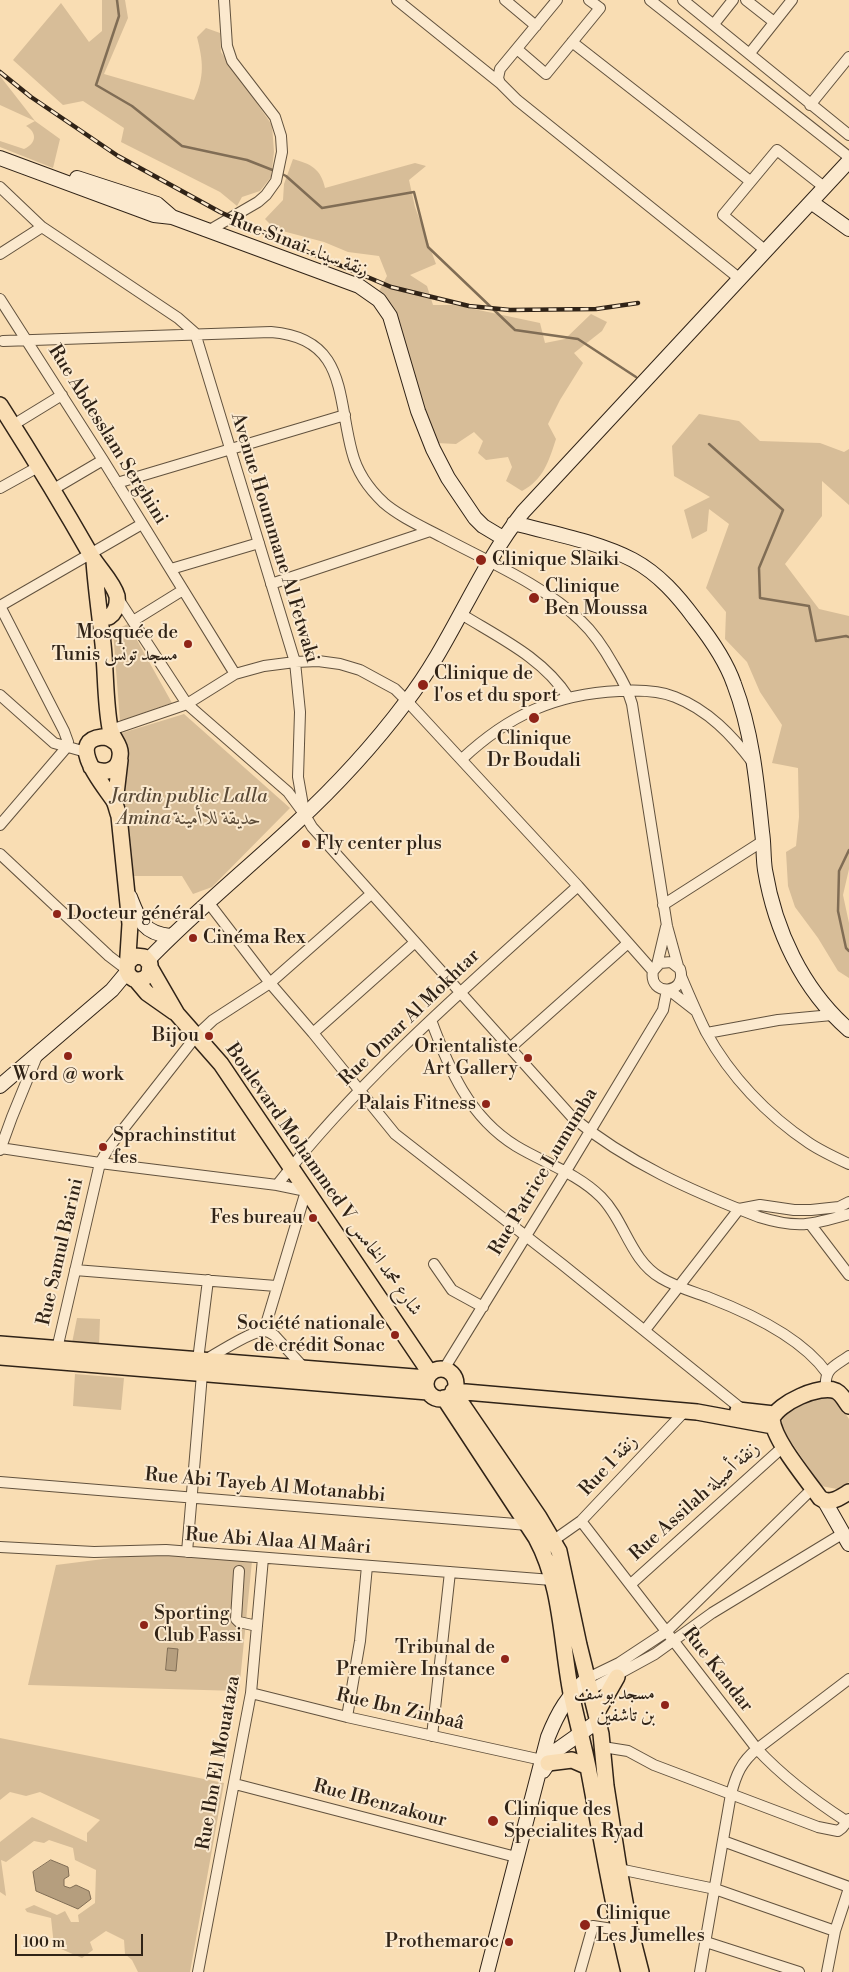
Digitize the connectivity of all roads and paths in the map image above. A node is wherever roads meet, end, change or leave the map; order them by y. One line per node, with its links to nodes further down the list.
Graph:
1 (224, 0): 32 (street)
2 (396, 0): 18 (street)
3 (505, 0): 13 (street)
4 (557, 0): 13 (street)
5 (589, 0): 14 (street)
6 (650, 0): 22 (street)
7 (683, 0): 12 (street)
8 (733, 0): 12 (street)
9 (746, 0): 11 (street)
10 (792, 0): 11 (street)
11 (774, 22): 16 (street)
12 (714, 24): 16 (street)
13 (536, 26): 15 (street)
14 (572, 42): 15 (street); 25 (street)
15 (517, 49): 18 (street)
16 (750, 53): 19 (street)
17 (849, 57): 19 (street)
18 (500, 83): 35 (street)
19 (810, 105): 20 (street)
20 (849, 135)
21 (0, 150): 29 (street, Rue Sinaï زنقة سيناء)
22 (849, 157)
23 (0, 158): 29 (street, Rue Sinaï زنقة سيناء)
24 (849, 161): 27 (street)
25 (750, 182): 27 (street); 33 (street)
26 (0, 187): 30 (street)
27 (824, 187): 28 (street)
28 (811, 202): 31 (street); 33 (street)
29 (172, 217): 32 (street, Rue Sinaï زنقة سيناء)
30 (42, 226): 34 (street); 38 (street)
31 (849, 228)
32 (208, 231): 54 (street, Rue Sinaï زنقة سيناء)
33 (766, 251): 35 (street)
34 (0, 254)
35 (740, 279): 52 (street)
36 (0, 299): 37 (street, Rue Abdesslam Serghini)
37 (20, 331): 39 (street, Rue Abdesslam Serghini); 40 (street)
38 (196, 333): 39 (street); 43 (street); 45 (street, Avenue Hoummane Al Fetwaki)
39 (26, 340): 40 (street); 41 (street, Rue Abdesslam Serghini)
40 (2, 342)
41 (62, 395): 44 (street); 46 (street, Rue Abdesslam Serghini)
42 (0, 405): 44 (main road)
43 (346, 415): 45 (street); 53 (street)
44 (13, 425): 47 (main road)
45 (229, 448): 48 (street); 55 (street, Avenue Hoummane Al Fetwaki)
46 (103, 460): 48 (street, Rue Abdesslam Serghini); 50 (street)
47 (38, 467): 49 (street); 50 (main road)
48 (116, 483): 51 (street, Rue Abdesslam Serghini)
49 (0, 488)
50 (52, 490): 56 (main road)
51 (142, 524): 56 (street); 58 (street, Rue Abdesslam Serghini)
52 (514, 524): 54 (street); 79 (street)
53 (430, 531): 57 (street); 60 (street)
54 (503, 538): 57 (street)
55 (259, 543): 58 (street); 60 (street, Avenue Hoummane Al Fetwaki)
56 (92, 557): 59 (main road); 63 (street)
57 (490, 562): 65 (street); 69 (street)
58 (171, 569): 61 (street, Rue Abdesslam Serghini)
59 (101, 581): 62 (main road); 64 (main road)
60 (271, 584): 67 (street, Avenue Hoummane Al Fetwaki)
61 (183, 590): 66 (street); 68 (street, Rue Abdesslam Serghini)
62 (117, 597): 64 (main road); 66 (street)
63 (0, 606): 75 (street)
64 (106, 614): 66 (street); 74 (main road)
65 (462, 614): 71 (street); 72 (street)
66 (133, 620): 73 (street)
67 (295, 662): 68 (street); 72 (street); 81 (street, Avenue Hoummane Al Fetwaki)
68 (235, 674): 73 (street)
69 (628, 690): 71 (street); 79 (street); 89 (street)
70 (1, 697): 75 (street)
71 (568, 697): 76 (street)
72 (407, 701): 76 (street); 81 (street)
73 (187, 704): 74 (street); 81 (street)
74 (111, 736): 77 (main road); 78 (main road)
75 (66, 748): 77 (street); 82 (street)
76 (462, 759): 85 (street)
77 (89, 760): 78 (main road); 80 (main road)
78 (120, 760): 80 (main road)
79 (753, 763): 83 (street)
80 (115, 803): 86 (main road)
81 (305, 815): 87 (street); 88 (street)
82 (0, 825)
83 (763, 841): 89 (street); 104 (street)
84 (0, 854): 98 (street, Boulevard Mohammed V شارع محمد الخامس)
85 (578, 886): 94 (street); 101 (street, Rue Omar Al Mokhtar)
86 (126, 888): 91 (main road); 92 (street)
87 (371, 894): 93 (street); 99 (street, Rue Samul Barini)
88 (208, 902): 92 (street); 99 (street)
89 (663, 905): 90 (street)
90 (666, 926): 96 (street); 97 (street)
91 (130, 934): 95 (main road, Boulevard Mohammed V شارع محمد الخامس); 98 (main road)
92 (170, 936): 95 (street)
93 (414, 943): 101 (street); 107 (street)
94 (628, 943): 96 (street); 110 (street)
95 (147, 962): 98 (main road); 98 (main road); 103 (main road, Boulevard Mohammed V شارع محمد الخامس)
96 (655, 968): 97 (street); 100 (street)
97 (680, 971): 100 (street); 102 (street)
98 (130, 973): 103 (main road, Boulevard Mohammed V شارع محمد الخامس); 111 (street)
99 (270, 983): 107 (street); 109 (street, Rue Samul Barini)
100 (668, 990): 102 (street); 114 (street, Rue Patrice Lumumba)
101 (460, 993): 105 (street, Rue Omar Al Mokhtar); 110 (street)
102 (696, 1011): 108 (street)
103 (177, 1014): 109 (main road, Boulevard Mohammed V شارع محمد الخامس)
104 (832, 1015): 106 (street); 108 (street)
105 (431, 1020): 113 (street, Rue Omar Al Mokhtar); 120 (street)
106 (849, 1030)
107 (313, 1033): 113 (street)
108 (707, 1033): 116 (street)
109 (196, 1035): 117 (street, Rue Samul Barini); 119 (main road, Boulevard Mohammed V شارع محمد الخامس)
110 (510, 1048): 114 (street)
111 (39, 1052): 112 (street); 115 (street)
112 (0, 1086)
113 (359, 1092): 119 (street, Rue Omar Al Mokhtar); 128 (street)
114 (590, 1131): 120 (street, Rue Patrice Lumumba); 125 (street)
115 (0, 1149): 117 (street)
116 (834, 1157): 118 (street); 121 (street)
117 (100, 1163): 122 (street); 130 (street, Rue Samul Barini)
118 (849, 1164)
119 (290, 1168): 122 (street, Rue Omar Al Mokhtar); 123 (main road, Boulevard Mohammed V شارع محمد الخامس)
120 (566, 1171): 128 (street, Rue Patrice Lumumba); 134 (street)
121 (849, 1172)
122 (276, 1185): 123 (street)
123 (306, 1191): 133 (street); 145 (main road, Boulevard Mohammed V شارع محمد الخامس)
124 (849, 1202): 125 (street)
125 (740, 1209): 127 (street); 134 (street)
126 (849, 1214): 127 (street)
127 (811, 1224): 131 (street)
128 (526, 1236): 135 (street, Rue Patrice Lumumba); 136 (street)
129 (434, 1264): 135 (street)
130 (75, 1270): 132 (street); 139 (street, Rue Samul Barini)
131 (849, 1275)
132 (208, 1280): 133 (street); 142 (street)
133 (276, 1286): 137 (street)
134 (679, 1286): 136 (street); 144 (street)
135 (482, 1307): 145 (street, Rue Patrice Lumumba)
136 (645, 1330): 150 (street)
137 (264, 1331): 142 (street); 143 (street)
138 (0, 1344): 139 (main road)
139 (57, 1349): 142 (main road)
140 (849, 1356): 144 (street)
141 (0, 1357): 142 (main road)
142 (202, 1365): 143 (main road); 145 (main road); 156 (street)
143 (305, 1369): 145 (main road)
144 (827, 1372): 146 (street)
145 (432, 1378): 147 (main road); 147 (main road, Boulevard Mohammed V شارع محمد الخامس)
146 (826, 1389): 148 (main road); 151 (main road)
147 (452, 1390): 149 (main road); 150 (main road); 159 (main road); 161 (main road)
148 (849, 1406)
149 (685, 1411): 151 (main road); 158 (street, Rue 1 زنقة)
150 (744, 1411): 151 (main road)
151 (773, 1420): 152 (main road)
152 (784, 1446): 154 (main road); 169 (street, Rue Assilah زنقة أصيلة)
153 (0, 1482): 156 (street, Rue Abi Tayeb Al Motanabbi)
154 (813, 1488): 157 (main road); 171 (street)
155 (849, 1492): 157 (main road)
156 (192, 1498): 159 (street, Rue Abi Tayeb Al Motanabbi); 163 (street)
157 (824, 1500): 160 (street)
158 (581, 1521): 161 (street, Rue 1 زنقة); 169 (street, Rue Kandar)
159 (528, 1525): 168 (main road)
160 (846, 1539): 172 (street)
161 (554, 1540): 175 (main road)
162 (0, 1547): 163 (street, Rue Abi Alaa Al Maâri)
163 (187, 1552): 164 (street, Rue Abi Alaa Al Maâri)
164 (263, 1558): 165 (street, Rue Abi Alaa Al Maâri); 170 (street, Rue Ibn El Mouataza)
165 (367, 1566): 167 (street, Rue Abi Alaa Al Maâri); 178 (street)
166 (239, 1571): 170 (street)
167 (450, 1572): 168 (street, Rue Abi Alaa Al Maâri); 181 (street)
168 (552, 1580): 176 (main road)
169 (630, 1584): 171 (street, Rue Kandar)
170 (257, 1626): 177 (street, Rue Ibn El Mouataza)
171 (666, 1632): 172 (street, Rue Kandar); 175 (street)
172 (673, 1641): 173 (street); 183 (street, Rue Kandar)
173 (616, 1677): 175 (street); 179 (main road)
174 (849, 1679): 183 (street)
175 (589, 1683): 176 (street); 179 (main road)
176 (571, 1692): 180 (main road); 184 (street)
177 (251, 1693): 178 (street, Rue Ibn Zinbaâ); 186 (street, Rue Ibn El Mouataza)
178 (347, 1717): 181 (street, Rue Ibn Zinbaâ)
179 (597, 1718): 180 (street); 182 (main road)
180 (580, 1732): 184 (street); 185 (main road)
181 (432, 1736): 184 (street, Rue Ibn Zinbaâ)
182 (603, 1747): 187 (street); 191 (main road)
183 (757, 1748): 187 (street); 188 (street, Rue Kandar)
184 (545, 1761): 185 (main road); 190 (street)
185 (588, 1767): 194 (main road)
186 (235, 1784): 190 (street, Rue IBenzakour); 197 (street, Rue Ibn El Mouataza)
187 (731, 1794): 188 (street); 189 (street)
188 (847, 1820)
189 (723, 1841): 192 (street); 193 (street)
190 (516, 1857): 198 (street)
191 (619, 1869): 193 (street); 201 (main road)
192 (849, 1887): 195 (street)
193 (715, 1890): 195 (street); 196 (street)
194 (619, 1930): 199 (street); 200 (main road)
195 (835, 1931): 204 (street)
196 (706, 1942): 202 (street); 203 (street)
197 (198, 1972)
198 (487, 1972)
199 (580, 1972)
200 (629, 1972)
201 (640, 1972)
202 (700, 1972)
203 (799, 1972)
204 (827, 1972)

